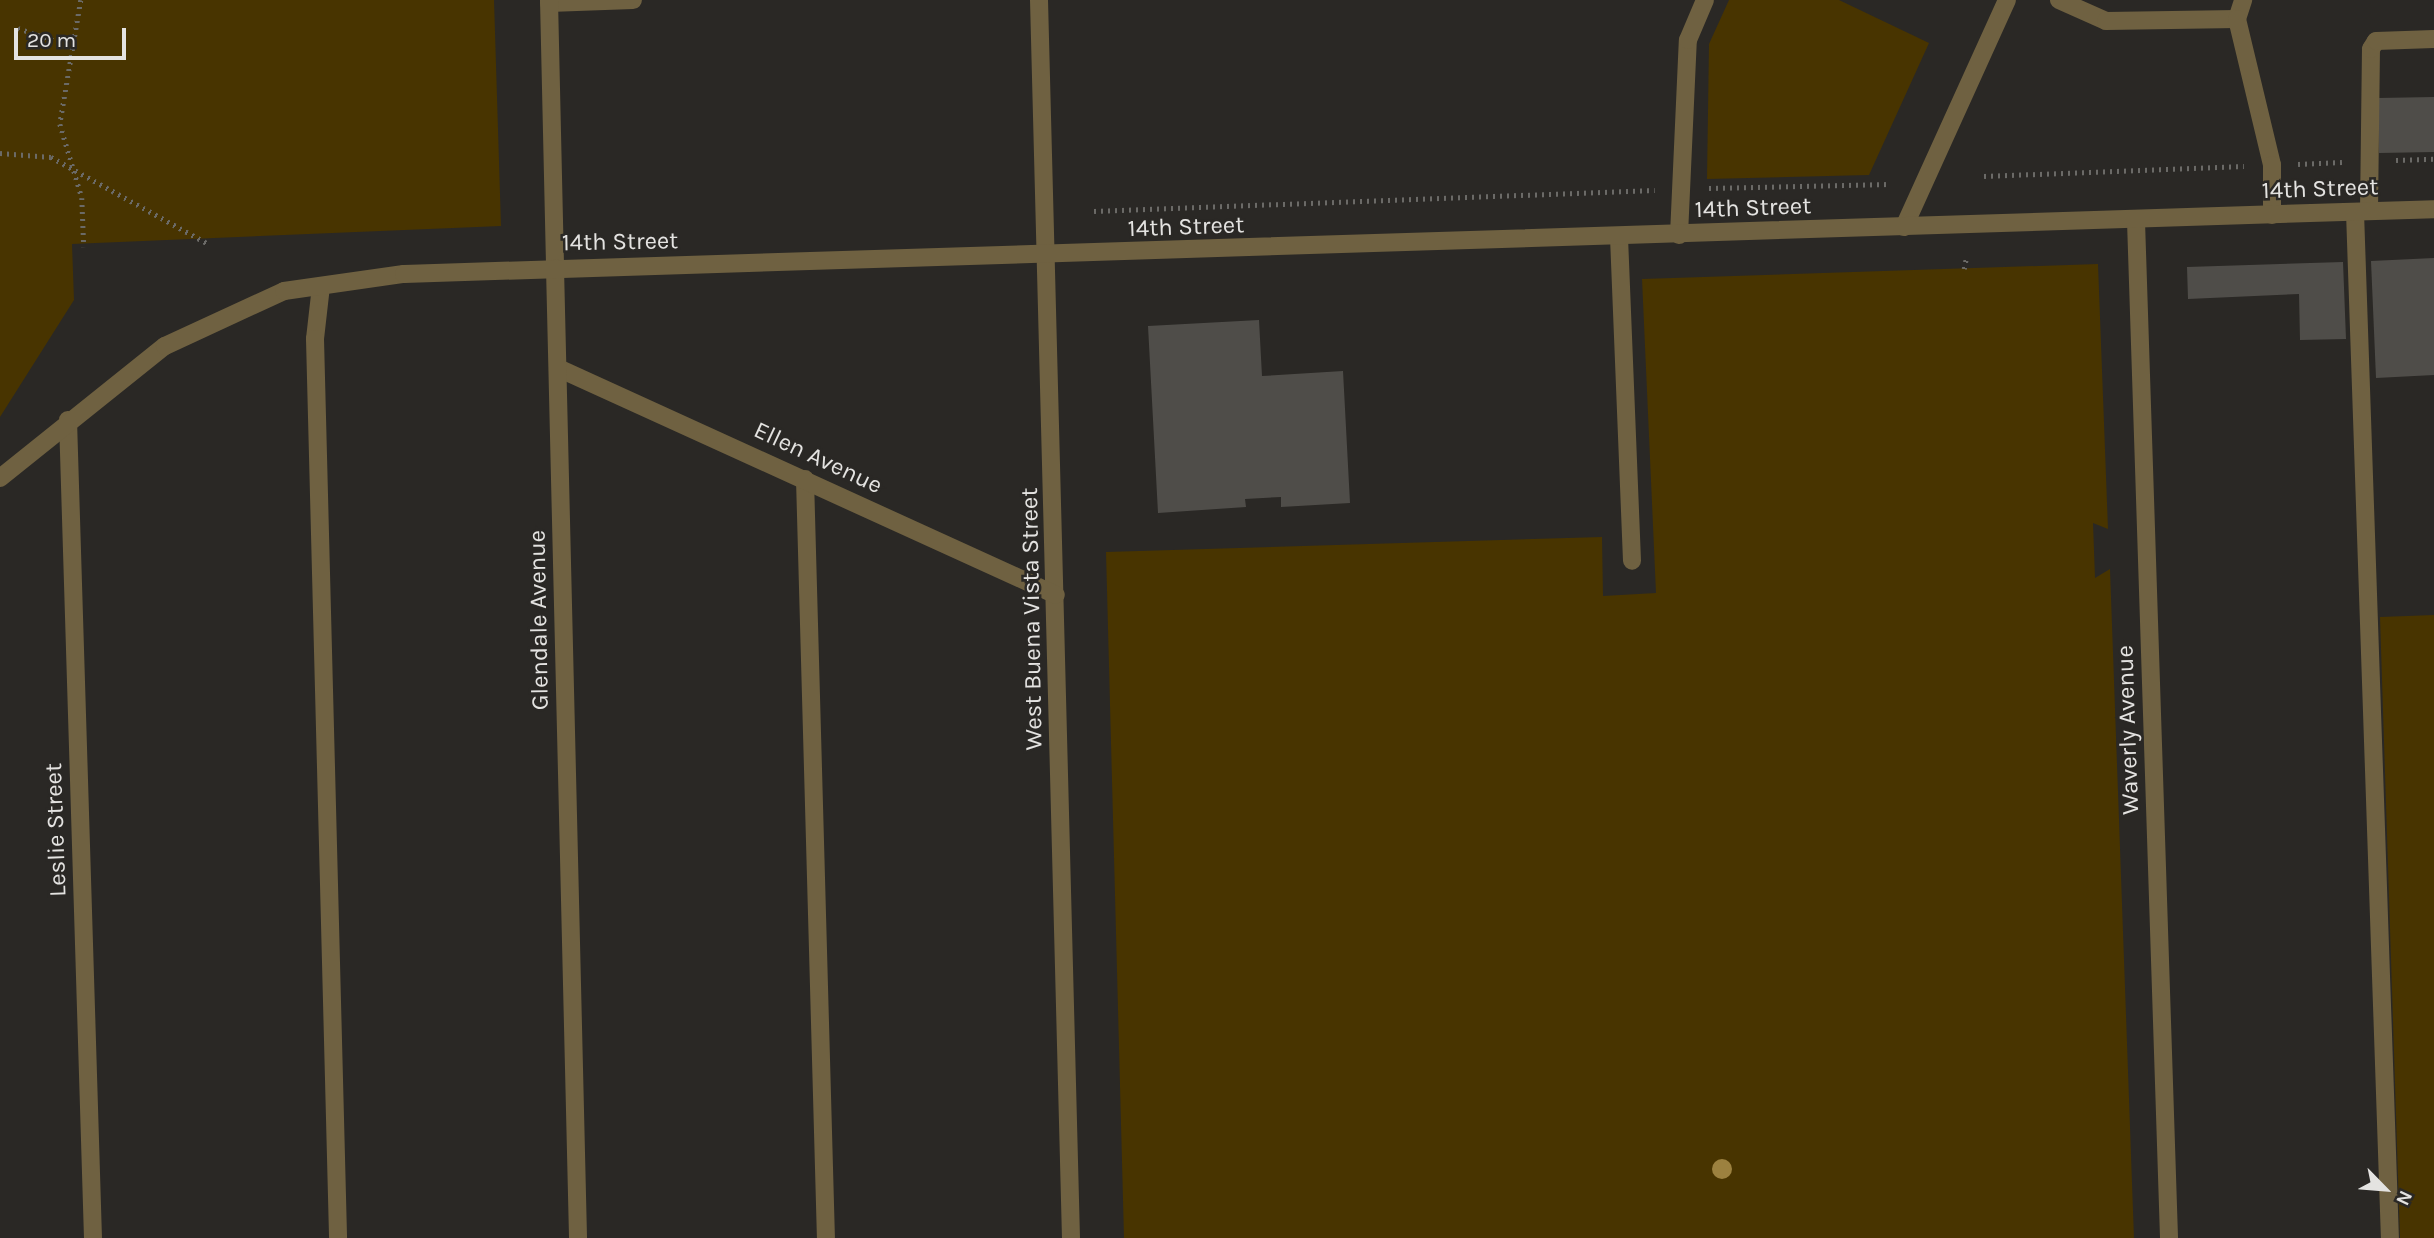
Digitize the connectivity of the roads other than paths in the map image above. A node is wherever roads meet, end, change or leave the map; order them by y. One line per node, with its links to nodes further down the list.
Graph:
1 (634, 0): 7 (street)
2 (1039, 0): 17 (street, West Buena Vista Street)
3 (1705, 0): 15 (street)
4 (2007, 0): 14 (street)
5 (2059, 0): 8 (street)
6 (2243, 0): 8 (street)
7 (549, 1): 18 (street, Glendale Avenue)
8 (2237, 19): 12 (street)
9 (2434, 39): 11 (street)
10 (2434, 208): 11 (street, 14th Street)
11 (2362, 212): 12 (street, 14th Street); 32 (street)
12 (2272, 215): 13 (street, 14th Street)
13 (2136, 220): 14 (street, 14th Street); 31 (street, Waverly Avenue)
14 (1904, 227): 15 (street, 14th Street)
15 (1679, 235): 16 (street, 14th Street)
16 (1619, 237): 17 (street, 14th Street); 24 (street)
17 (1049, 255): 18 (street, 14th Street); 25 (street, West Buena Vista Street)
18 (555, 268): 19 (street, 14th Street); 20 (street, Glendale Avenue)
19 (321, 286): 21 (street, 14th Street); 27 (street)
20 (558, 368): 23 (street, Ellen Avenue); 28 (street, Glendale Avenue)
21 (68, 420): 22 (street, 14th Street); 26 (street, Leslie Street)
22 (0, 478)
23 (806, 479): 25 (street, Ellen Avenue); 29 (street)
24 (1632, 561)
25 (1056, 595): 30 (street, West Buena Vista Street)
26 (93, 1238)
27 (338, 1238)
28 (578, 1238)
29 (826, 1238)
30 (1071, 1238)
31 (2169, 1238)
32 (2390, 1238)

